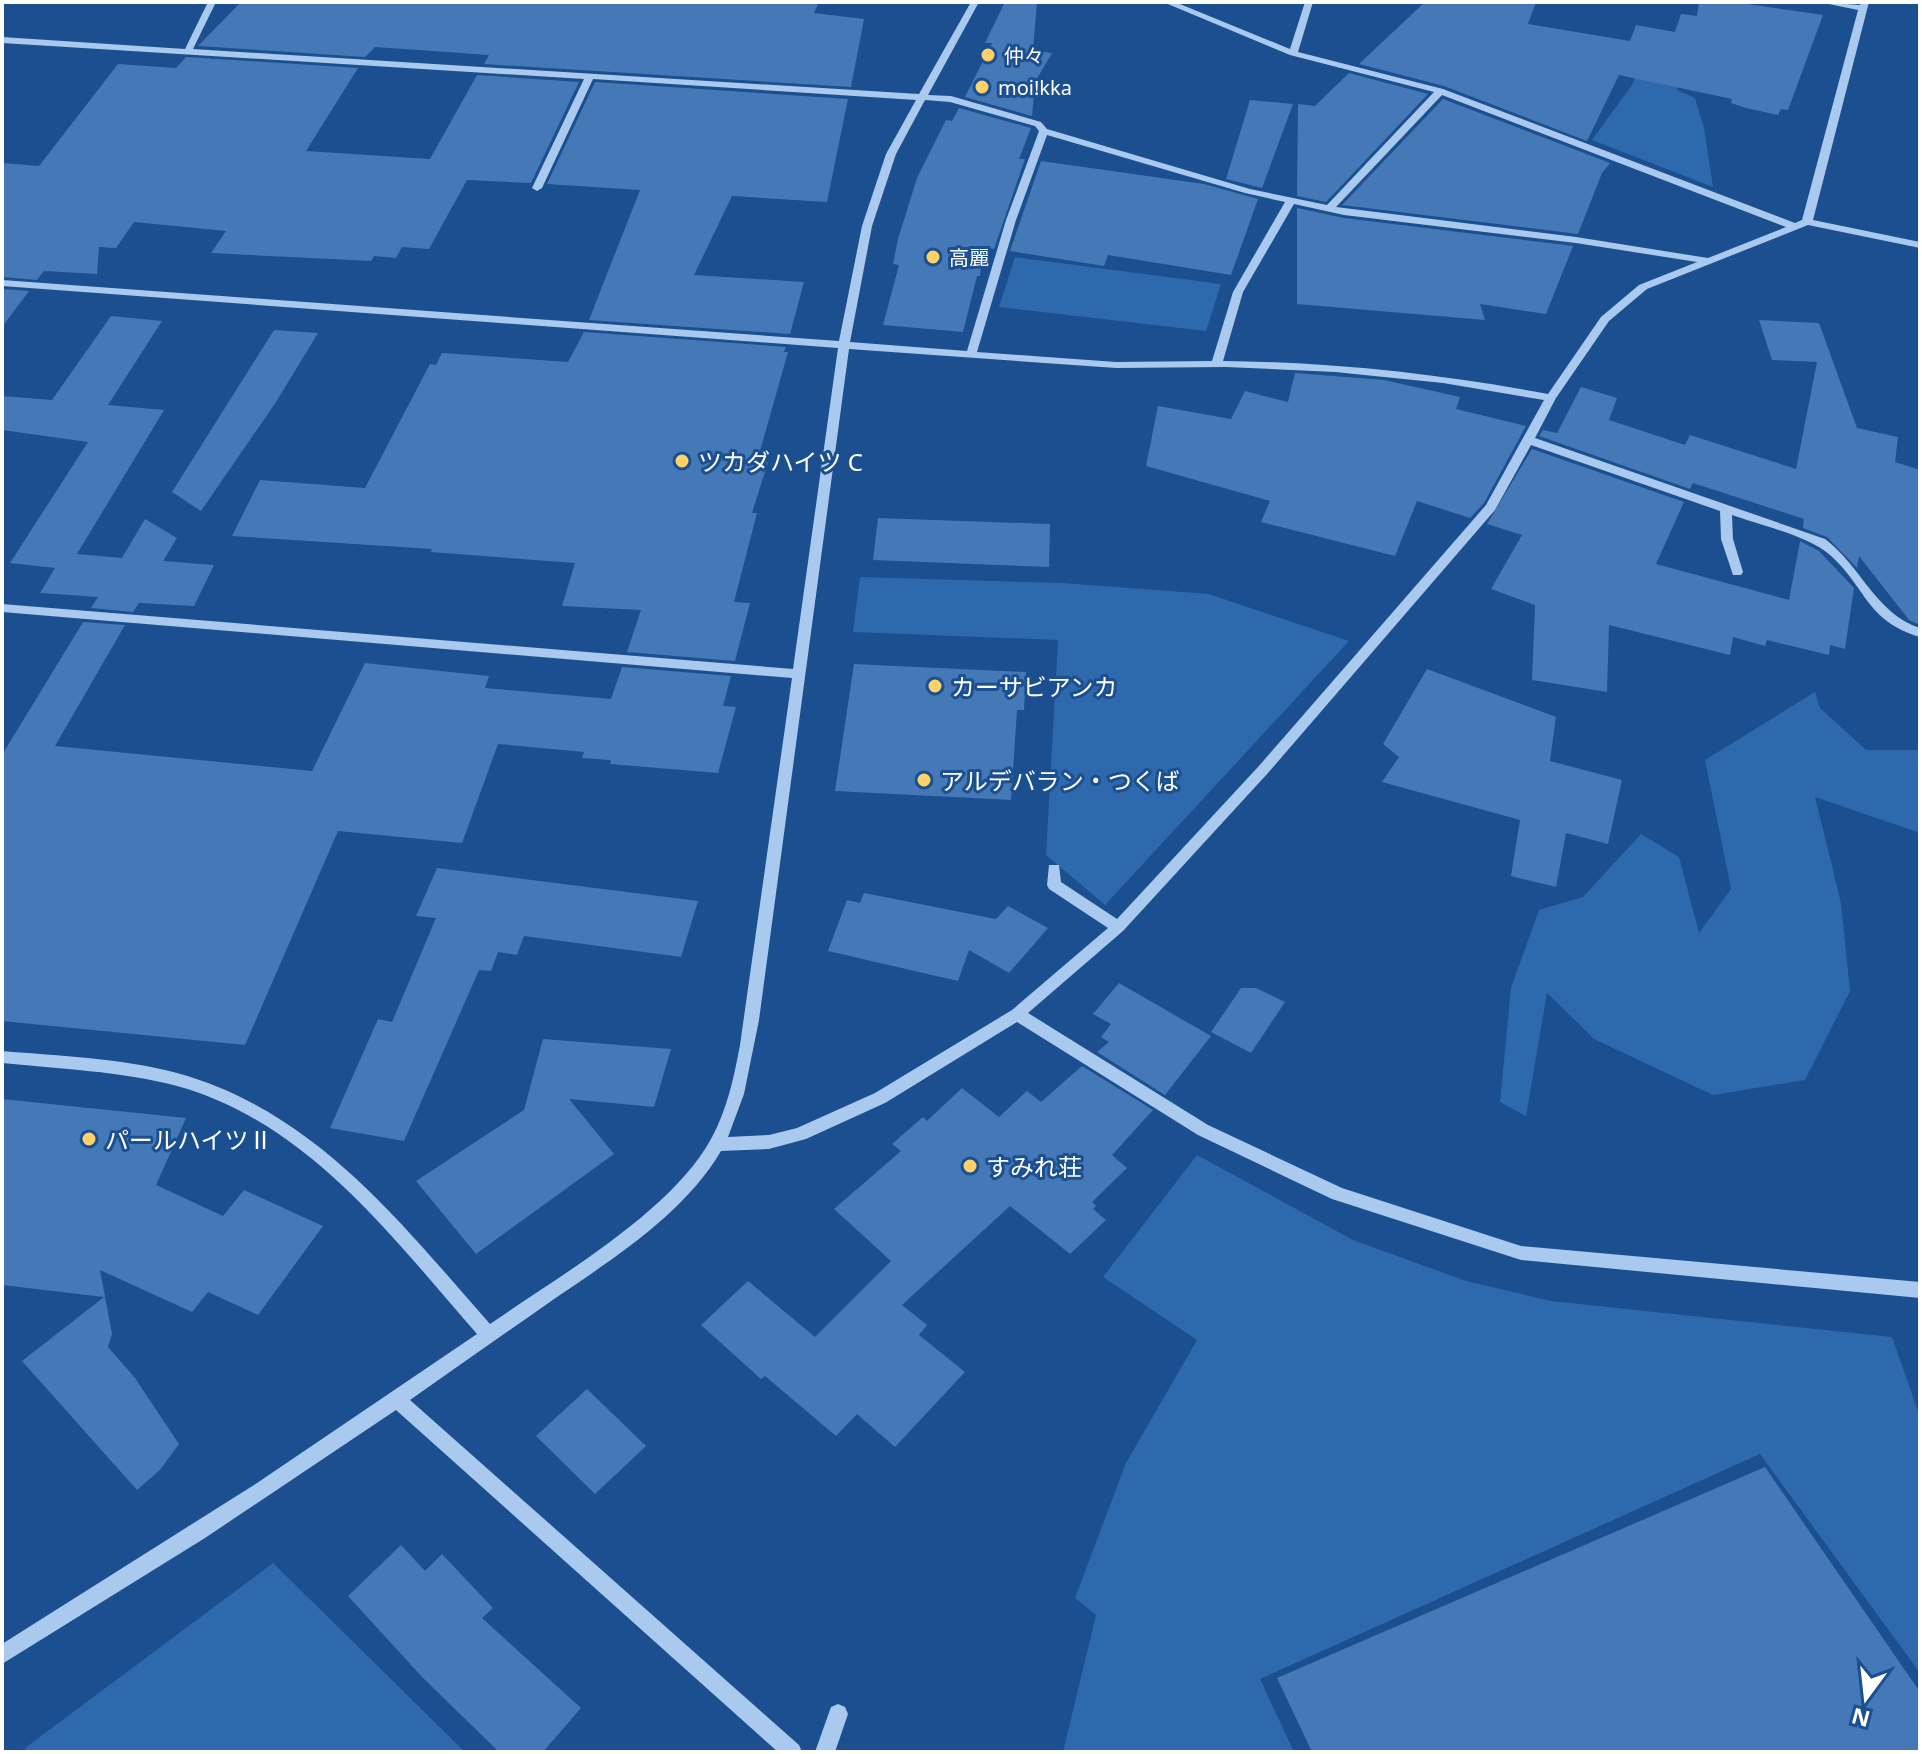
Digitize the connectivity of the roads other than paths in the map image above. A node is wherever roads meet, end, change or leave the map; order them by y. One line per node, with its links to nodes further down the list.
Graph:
1 (212, 2): 8 (street)
2 (975, 2): 12 (street)
3 (1167, 2): 9 (street)
4 (1309, 2): 9 (street)
5 (1823, 2): 6 (street)
6 (1863, 5): 17 (street)
7 (2, 40): 8 (street)
8 (188, 51): 10 (street)
9 (1293, 53): 11 (street)
10 (590, 76): 12 (street); 14 (street)
11 (1440, 91): 16 (street); 17 (street)
12 (920, 96): 13 (street); 21 (street)
13 (1044, 131): 15 (street); 22 (street)
14 (537, 188)
15 (1291, 201): 16 (street); 23 (street)
16 (1329, 209): 19 (street)
17 (1801, 224): 18 (street); 19 (street)
18 (1920, 245)
19 (1709, 261): 24 (street)
20 (2, 283): 21 (street)
21 (844, 344): 22 (street); 30 (street)
22 (971, 355): 23 (street)
23 (1217, 362): 24 (street)
24 (1551, 398): 25 (street)
25 (1529, 440): 26 (street); 32 (street)
26 (1726, 507): 27 (street); 29 (street)
27 (1737, 572)
28 (2, 608): 30 (street)
29 (1920, 633)
30 (797, 674): 35 (street)
31 (1054, 869): 32 (street)
32 (1118, 927): 33 (street)
33 (1017, 1014): 35 (street); 36 (street)
34 (2, 1057): 37 (street)
35 (717, 1144): 37 (street)
36 (1920, 1290)
37 (489, 1335): 38 (street)
38 (398, 1400): 39 (street); 41 (street)
39 (2, 1655)
40 (838, 1714): 42 (street)
41 (792, 1752)
42 (825, 1752)

